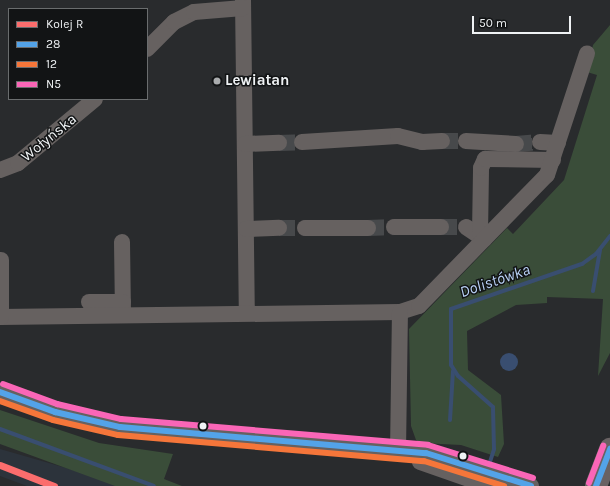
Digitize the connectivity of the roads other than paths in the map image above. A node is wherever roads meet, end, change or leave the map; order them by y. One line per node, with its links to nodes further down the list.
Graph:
1 (243, 4): 2 (street); 11 (street)
2 (148, 48)
3 (587, 53): 10 (street)
4 (94, 100): 14 (street, Wołyńska)
5 (466, 140): 12 (street)
6 (442, 141): 7 (street)
7 (302, 142)
8 (540, 142): 10 (street)
9 (278, 143): 11 (street)
10 (558, 143): 13 (street)
11 (245, 144): 20 (street)
12 (516, 144)
13 (553, 160): 21 (street); 21 (street)
14 (0, 170)
15 (394, 227): 16 (street)
16 (441, 227)
17 (279, 228): 20 (street)
18 (306, 228): 19 (street)
19 (368, 228)
20 (246, 229): 27 (street)
21 (477, 233): 26 (street)
22 (122, 242): 25 (street)
23 (5, 269): 28 (street)
24 (88, 302): 25 (street)
25 (123, 308): 27 (street); 28 (street)
26 (400, 312): 27 (street); 31 (street)
27 (247, 313)
28 (1, 317)
29 (0, 392): 31 (street)
30 (610, 449): 34 (main road)
31 (399, 453): 32 (street)
32 (494, 481): 33 (street)
33 (531, 486)
34 (596, 486)

